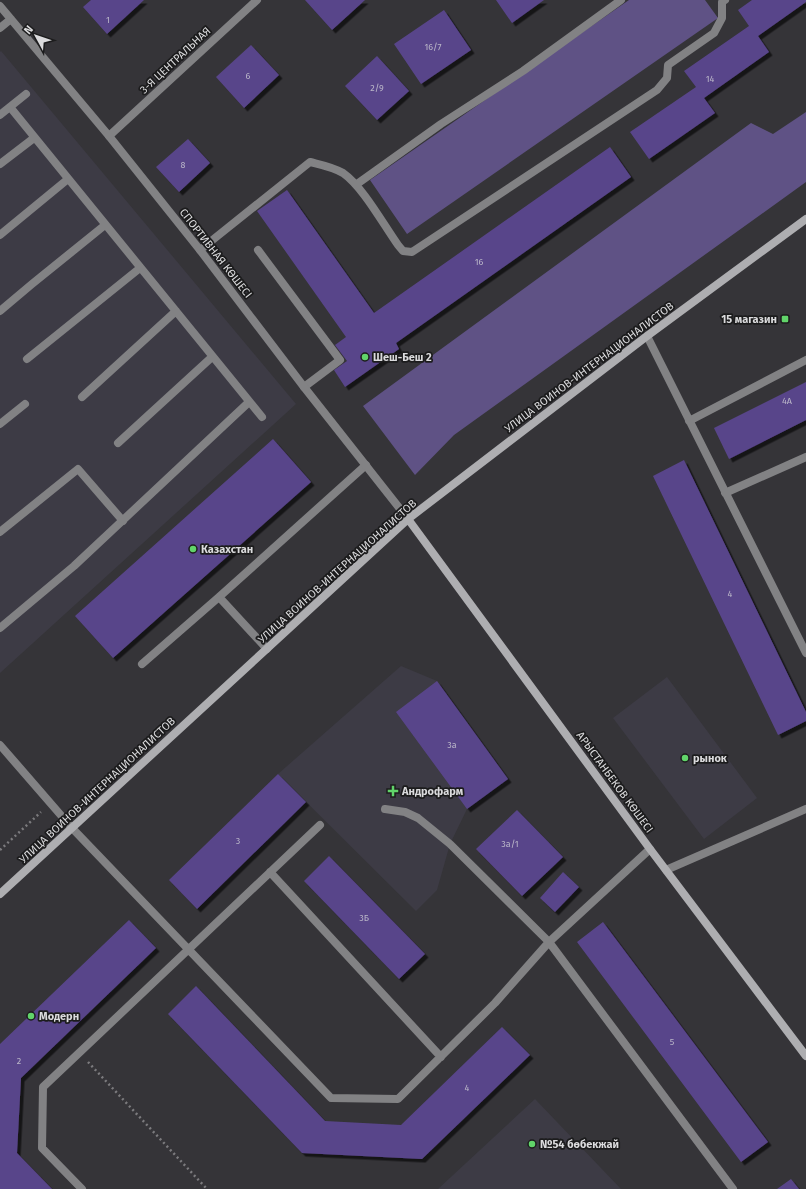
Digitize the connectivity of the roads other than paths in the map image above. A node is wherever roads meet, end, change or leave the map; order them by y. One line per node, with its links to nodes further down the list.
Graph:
1 (256, 0): 10 (street, 3-Я ЦЕНТРАЛЬНАЯ)
2 (621, 0): 14 (street)
3 (725, 0): 14 (street)
4 (0, 6): 5 (street, СПОРТИВНАЯ КӨШЕСІ)
5 (11, 19): 6 (street); 10 (street, СПОРТИВНАЯ КӨШЕСІ)
6 (0, 28)
7 (26, 94): 8 (street)
8 (10, 107): 9 (street); 11 (street)
9 (0, 115)
10 (109, 136): 18 (street, СПОРТИВНАЯ КӨШЕСІ)
11 (34, 138): 12 (street); 13 (street)
12 (0, 164)
13 (68, 179): 16 (street); 17 (street)
14 (357, 184): 18 (street)
15 (806, 219): 23 (street, УЛИЦА ВОИНОВ-ИНТЕРНАЦИОНАЛИСТОВ)
16 (105, 225): 20 (street); 21 (street)
17 (0, 235)
18 (200, 250): 27 (street, СПОРТИВНАЯ КӨШЕСІ)
19 (258, 250): 27 (street)
20 (140, 268): 22 (street); 25 (street)
21 (0, 311)
22 (176, 312): 24 (street); 28 (street)
23 (647, 336): 32 (street); 38 (street, УЛИЦА ВОИНОВ-ИНТЕРНАЦИОНАЛИСТОВ)
24 (212, 357): 29 (street); 34 (street)
25 (27, 359)
26 (806, 360): 32 (street)
27 (304, 387): 36 (street, СПОРТИВНАЯ КӨШЕСІ)
28 (82, 397)
29 (249, 402): 31 (street); 39 (street)
30 (25, 404): 33 (street)
31 (262, 417)
32 (689, 421): 37 (street)
33 (0, 424)
34 (118, 443)
35 (806, 457): 37 (street)
36 (366, 465): 38 (street, СПОРТИВНАЯ КӨШЕСІ); 41 (street)
37 (726, 493): 44 (street)
38 (408, 519): 43 (street, УЛИЦА ВОИНОВ-ИНТЕРНАЦИОНАЛИСТОВ); 51 (street, АРЫСТАНБЕКОВ КӨШЕСІ)
39 (123, 521): 40 (street); 42 (street)
40 (0, 532)
41 (219, 597): 43 (street); 45 (street)
42 (0, 628)
43 (267, 649): 50 (street, УЛИЦА ВОИНОВ-ИНТЕРНАЦИОНАЛИСТОВ)
44 (806, 653)
45 (142, 664)
46 (0, 745): 50 (street)
47 (385, 809): 55 (street)
48 (806, 809): 52 (street)
49 (320, 825): 53 (street)
50 (72, 828): 54 (street, УЛИЦА ВОИНОВ-ИНТЕРНАЦИОНАЛИСТОВ); 56 (street)
51 (650, 849): 52 (street, АРЫСТАНБЕКОВ КӨШЕСІ); 55 (street)
52 (666, 870): 58 (street, АРЫСТАНБЕКОВ КӨШЕСІ)
53 (270, 872): 56 (street); 57 (street)
54 (0, 894)
55 (549, 942): 57 (street); 60 (street)
56 (188, 949): 57 (street); 59 (street)
57 (441, 1056)
58 (806, 1056)
59 (82, 1189)
60 (733, 1189)

